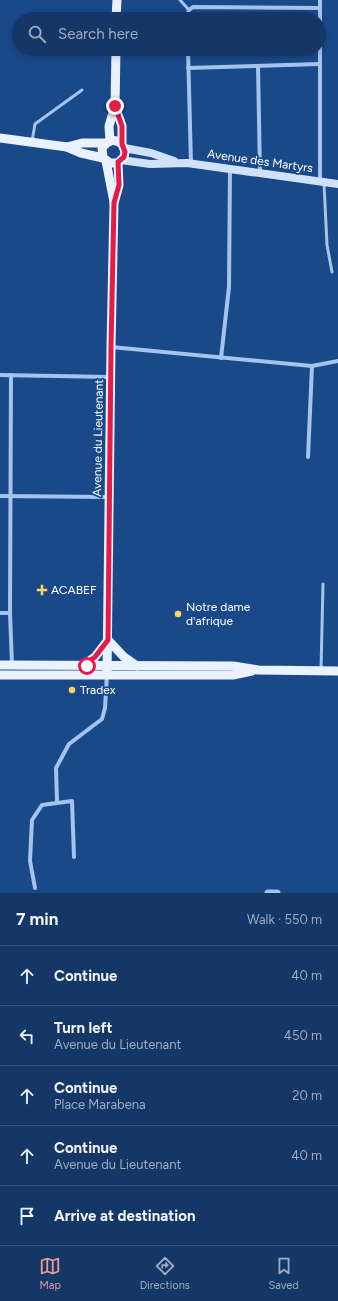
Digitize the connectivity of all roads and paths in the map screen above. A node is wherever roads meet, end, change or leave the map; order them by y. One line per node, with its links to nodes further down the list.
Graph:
1 (117, 0): 6 (main road)
2 (180, 0): 5 (lane)
3 (320, 0): 4 (street)
4 (320, 8): 5 (street); 7 (street)
5 (189, 10)
6 (116, 12)
7 (320, 12)
8 (116, 56): 15 (main road)
9 (188, 56): 13 (street)
10 (319, 56): 11 (street)
11 (319, 64): 12 (street); 27 (street)
12 (258, 66): 13 (street); 26 (street)
13 (188, 68): 24 (street)
14 (82, 90): 17 (lane)
15 (115, 106): 18 (main road); 19 (main road)
16 (0, 138): 17 (main road)
17 (32, 142): 20 (main road)
18 (108, 142): 19 (main road); 20 (main road); 21 (main road)
19 (123, 146): 22 (main road); 23 (main road, Avenue des Martyrs)
20 (67, 147): 21 (main road)
21 (105, 160): 22 (main road); 29 (main road, Avenue du Lieutenant)
22 (120, 161): 23 (main road, Avenue des Martyrs); 29 (main road, Avenue du Lieutenant)
23 (178, 162): 24 (main road, Avenue des Martyrs)
24 (191, 164): 25 (main road, Avenue des Martyrs)
25 (230, 169): 26 (main road, Avenue des Martyrs); 32 (street)
26 (260, 173): 27 (main road, Avenue des Martyrs)
27 (322, 182): 28 (main road, Avenue des Martyrs); 30 (lane)
28 (338, 184)
29 (114, 203): 31 (main road, Avenue du Lieutenant)
30 (332, 272)
31 (111, 347): 32 (street); 37 (main road, Avenue du Lieutenant)
32 (221, 358): 34 (street)
33 (338, 361): 34 (street)
34 (312, 366): 38 (street)
35 (0, 375): 36 (street)
36 (11, 375): 37 (street); 40 (street)
37 (111, 376): 41 (main road, Avenue du Lieutenant)
38 (308, 457)
39 (0, 496): 40 (street)
40 (10, 496): 41 (street); 44 (street)
41 (109, 497): 45 (main road, Avenue du Lieutenant)
42 (323, 584): 52 (lane)
43 (0, 613): 44 (street)
44 (10, 613): 47 (street)
45 (108, 640): 48 (main road); 49 (main road); 50 (main road, Avenue du Lieutenant)
46 (0, 665): 47 (main road)
47 (12, 665): 48 (main road)
48 (82, 666): 50 (main road)
49 (137, 666): 50 (main road); 51 (main road)
50 (107, 670): 51 (main road); 54 (main road); 55 (street)
51 (258, 670): 52 (main road)
52 (321, 670): 53 (main road)
53 (338, 671)
54 (0, 675)
55 (57, 802): 56 (street); 57 (street)
56 (74, 857)
57 (34, 888)
58 (268, 893): 59 (street)
59 (277, 893)

